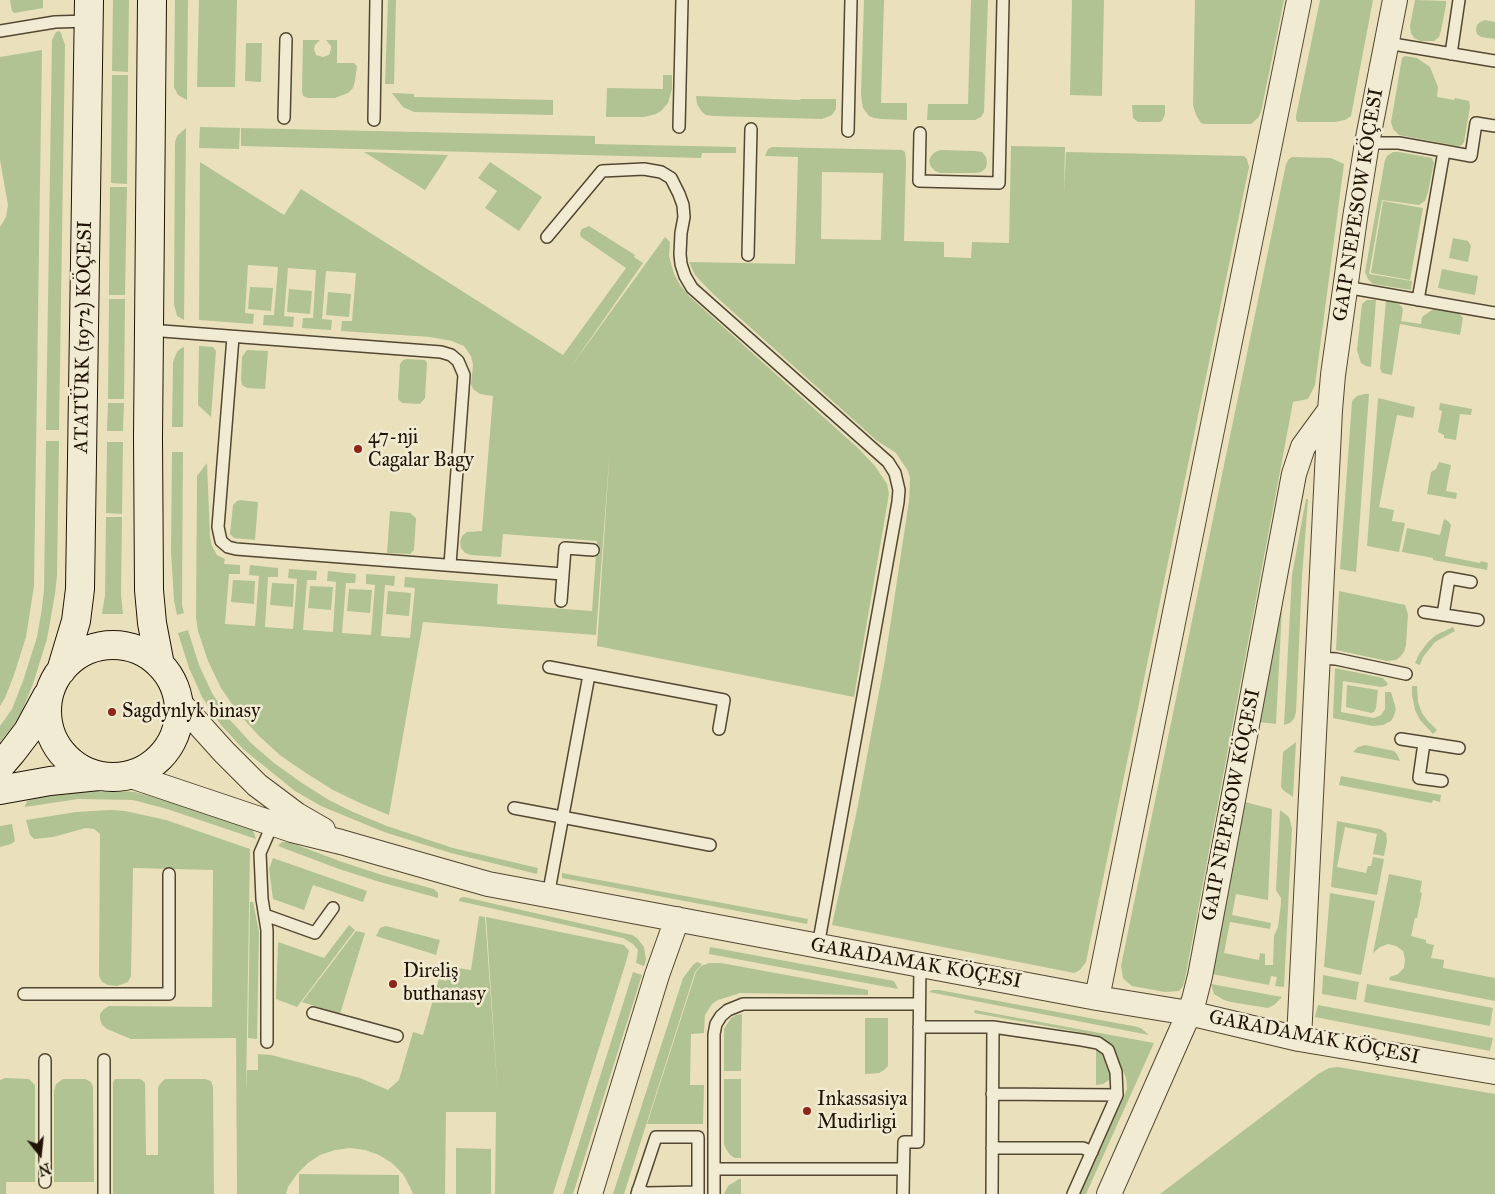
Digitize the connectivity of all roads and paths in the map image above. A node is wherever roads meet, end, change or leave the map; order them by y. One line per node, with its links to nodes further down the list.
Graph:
1 (152, 0): 29 (main road)
2 (376, 0): 16 (lane)
3 (682, 0): 18 (lane)
4 (851, 0): 20 (lane)
5 (1003, 0): 21 (lane)
6 (1299, 0): 69 (street)
7 (1395, 0): 12 (street, GAIP NEPESOW KÖÇESI)
8 (1459, 0): 13 (lane)
9 (89, 11): 10 (lane); 45 (main road, ATATÜRK (1972) KÖÇESI)
10 (0, 31)
11 (286, 39): 15 (lane)
12 (1387, 43): 13 (lane); 22 (street, GAIP NEPESOW KÖÇESI)
13 (1451, 54): 14 (lane)
14 (1495, 61)
15 (284, 118)
16 (374, 120)
17 (1495, 126): 23 (lane)
18 (679, 127)
19 (751, 129): 25 (lane)
20 (848, 131)
21 (920, 133)
22 (1367, 143): 23 (lane); 26 (street, GAIP NEPESOW KÖÇESI)
23 (1444, 151): 27 (lane)
24 (547, 237): 66 (lane)
25 (748, 255)
26 (1345, 287): 27 (lane); 31 (street, GAIP NEPESOW KÖÇESI)
27 (1418, 300): 28 (lane)
28 (1495, 313)
29 (149, 330): 30 (lane); 41 (main road)
30 (233, 336): 33 (lane); 33 (lane)
31 (1330, 410): 40 (street, GAIP NEPESOW KÖÇESI); 72 (street, GAIP NEPESOW KÖÇESI)
32 (593, 550): 34 (lane)
33 (450, 565): 34 (lane)
34 (563, 574): 36 (lane)
35 (1471, 582): 38 (lane)
36 (561, 601)
37 (1424, 612): 38 (lane)
38 (1443, 615): 39 (lane)
39 (1478, 620)
40 (1318, 658): 43 (lane); 76 (street, GAIP NEPESOW KÖÇESI)
41 (160, 665): 45 (main road); 46 (main road)
42 (550, 667): 44 (lane)
43 (1406, 674)
44 (589, 675): 47 (lane); 57 (lane)
45 (55, 680): 51 (main road); 53 (main road)
46 (178, 701): 52 (main road); 59 (street, GARADAMAK KÖÇESI)
47 (718, 729)
48 (1401, 739): 49 (lane)
49 (1424, 742): 50 (lane); 54 (lane)
50 (1459, 748)
51 (0, 766)
52 (128, 775): 53 (main road); 58 (street, GARADAMAK KÖÇESI)
53 (98, 776): 55 (main road)
54 (1442, 781)
55 (0, 790)
56 (514, 808): 57 (lane)
57 (562, 818): 60 (lane); 62 (lane)
58 (273, 823): 59 (street, GARADAMAK KÖÇESI); 64 (lane)
59 (341, 842): 62 (street, GARADAMAK KÖÇESI)
60 (710, 845)
61 (169, 874): 68 (lane)
62 (548, 896): 65 (street, GARADAMAK KÖÇESI)
63 (333, 908): 64 (lane)
64 (265, 915): 77 (lane)
65 (677, 919): 66 (street, GARADAMAK KÖÇESI); 91 (street)
66 (818, 946): 67 (street, GARADAMAK KÖÇESI)
67 (920, 964): 69 (street, GARADAMAK KÖÇESI); 70 (lane)
68 (24, 994)
69 (1097, 998): 72 (street, GARADAMAK KÖÇESI)
70 (919, 1004): 73 (lane); 85 (lane)
71 (313, 1013): 75 (lane)
72 (1189, 1013): 76 (street, GARADAMAK KÖÇESI); 96 (street, GAIP NEPESOW KÖÇESI)
73 (919, 1027): 74 (lane); 86 (lane)
74 (992, 1027): 81 (lane); 82 (lane)
75 (397, 1036)
76 (1299, 1039): 80 (street, GARADAMAK KÖÇESI)
77 (267, 1042)
78 (45, 1060): 87 (lane)
79 (104, 1060): 90 (lane)
80 (1495, 1072)
81 (992, 1094): 82 (lane); 83 (lane)
82 (1117, 1095): 84 (lane)
83 (992, 1148): 84 (lane); 94 (lane)
84 (1092, 1152): 95 (lane)
85 (714, 1169): 86 (lane); 92 (lane)
86 (903, 1169): 93 (lane)
87 (45, 1182)
88 (638, 1192): 89 (lane); 89 (lane)
89 (698, 1193)
90 (104, 1194)
91 (590, 1194)
92 (714, 1194)
93 (903, 1194)
94 (992, 1194)
95 (1073, 1194)
96 (1110, 1194)

